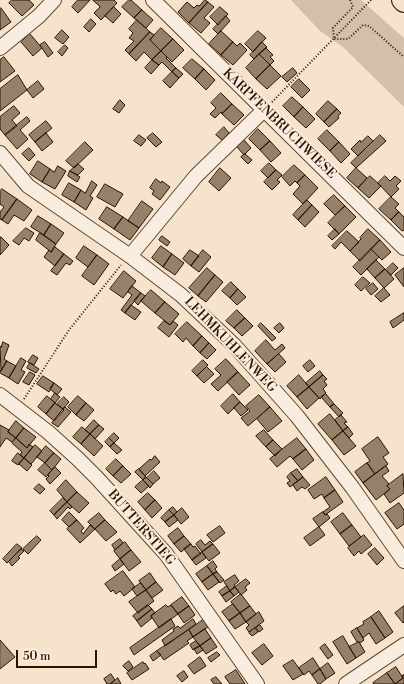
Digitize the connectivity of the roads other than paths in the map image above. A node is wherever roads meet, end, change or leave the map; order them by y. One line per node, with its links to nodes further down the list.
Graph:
1 (54, 0): 3 (street)
2 (153, 0): 4 (street, KARPFENBRUCHWIESE)
3 (0, 48)
4 (264, 110): 6 (street, KARPFENBRUCHWIESE); 7 (street)
5 (0, 153): 7 (street, LEHMKUHLENWEG)
6 (404, 248)
7 (130, 256): 9 (street, LEHMKUHLENWEG)
8 (0, 395): 11 (street, BUTTERSTIEG)
9 (404, 561)
10 (404, 644): 12 (street)
11 (258, 684)
12 (346, 684)

